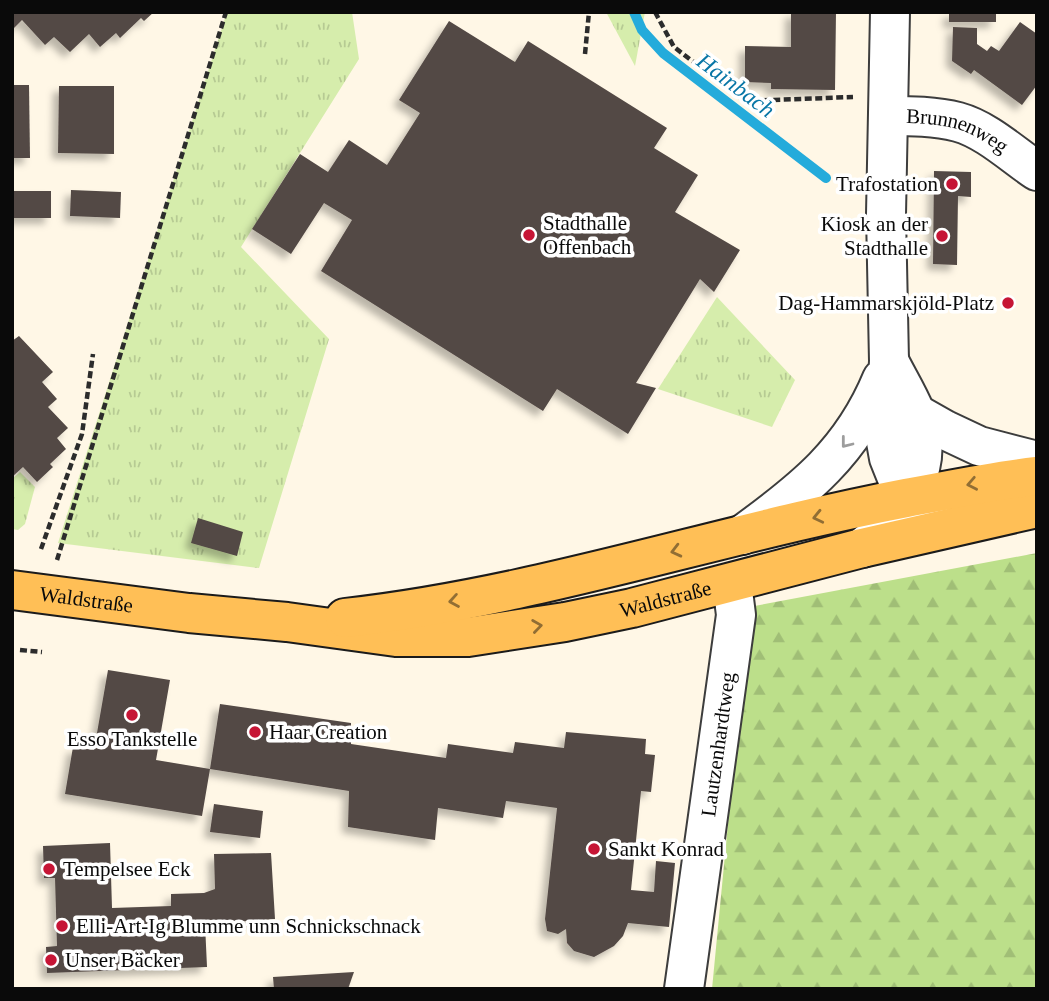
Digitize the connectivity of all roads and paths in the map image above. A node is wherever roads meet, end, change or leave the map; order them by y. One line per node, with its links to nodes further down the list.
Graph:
1 (226, 12): 20 (path)
2 (589, 12): 5 (path)
3 (655, 12): 6 (path)
4 (890, 12): 7 (street, Brunnenweg)
5 (585, 54)
6 (855, 96)
7 (888, 116): 8 (street, Brunnenweg); 10 (street)
8 (1037, 172)
9 (93, 354): 19 (path)
10 (890, 361): 11 (street); 14 (street); 17 (street, one-way to 17)
11 (915, 413): 12 (street); 14 (street)
12 (1037, 461)
13 (1037, 475): 14 (main road, Waldstraße, one-way to 14)
14 (909, 498): 16 (street); 17 (main road, Waldstraße, one-way to 17); 18 (street)
15 (1037, 508): 16 (main road, Waldstraße)
16 (944, 530): 18 (main road, Waldstraße)
17 (742, 535): 23 (main road, Waldstraße, one-way to 23)
18 (862, 548): 21 (main road, Waldstraße)
19 (41, 549)
20 (58, 552)
21 (733, 583): 23 (main road, Waldstraße, one-way to 21); 26 (street, Lautzenhardtweg)
22 (12, 590): 23 (main road, Waldstraße)
23 (287, 622)
24 (20, 650): 25 (path)
25 (42, 652)
26 (684, 989)

